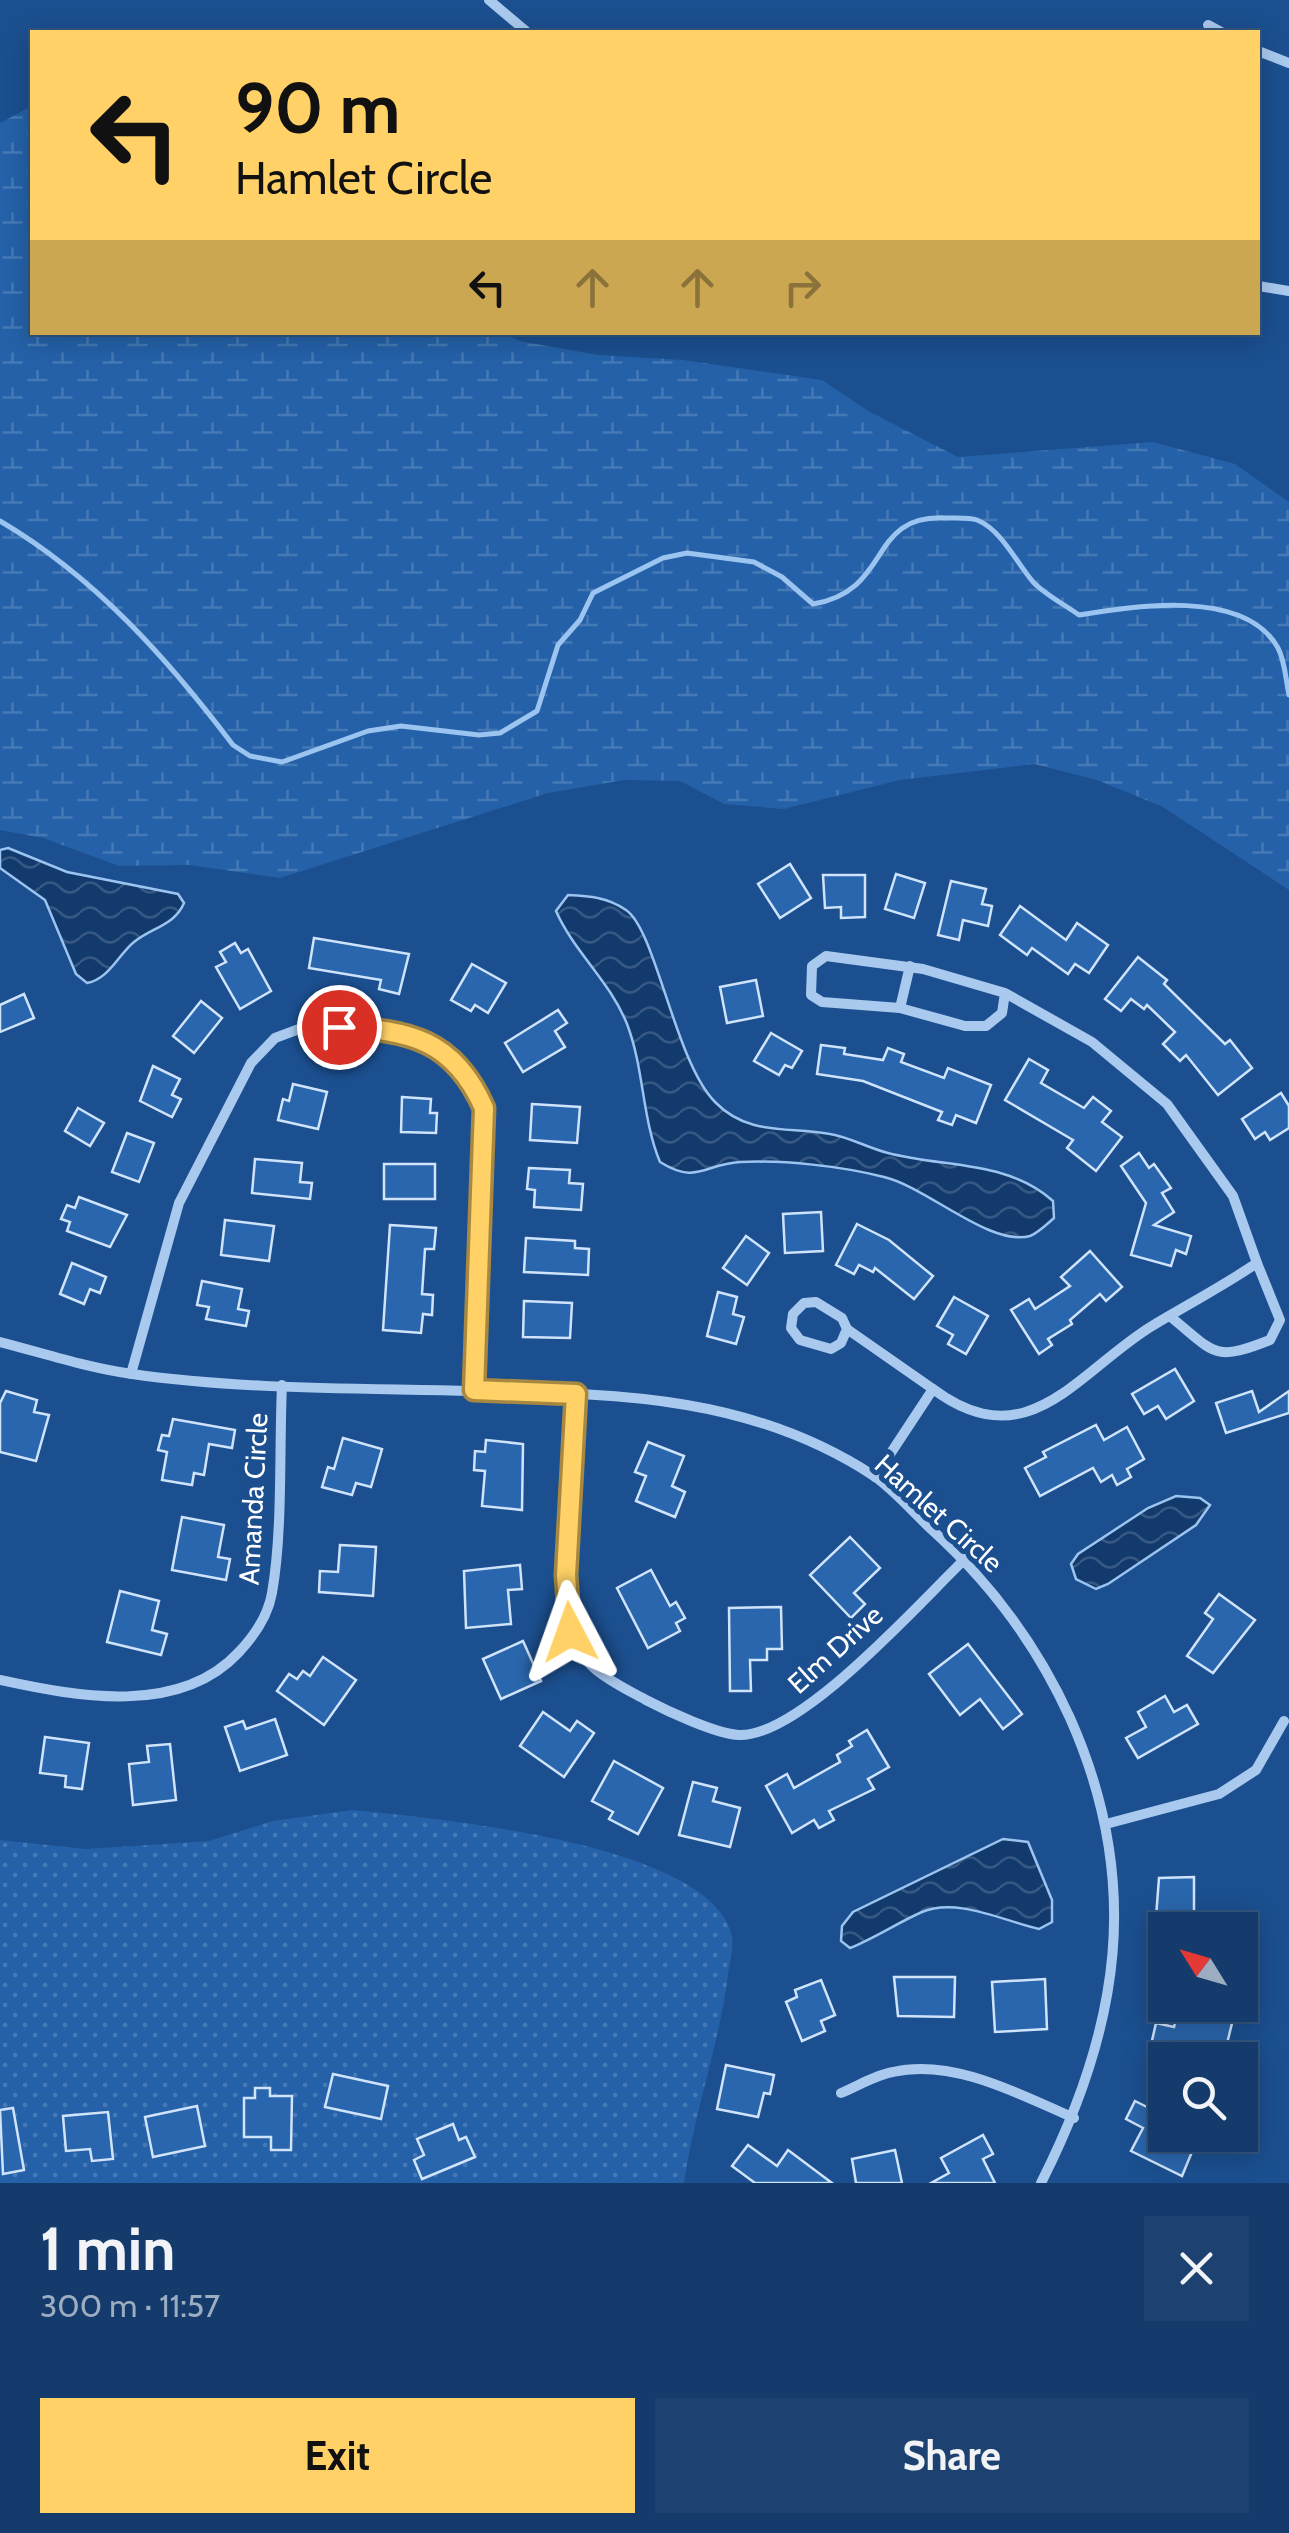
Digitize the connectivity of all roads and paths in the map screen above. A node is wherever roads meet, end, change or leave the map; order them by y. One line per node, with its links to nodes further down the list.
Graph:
1 (489, 0): 3 (street)
2 (1208, 25): 4 (street)
3 (525, 30)
4 (1217, 30)
5 (1260, 52): 6 (street)
6 (1289, 63)
7 (1260, 286): 8 (street)
8 (1289, 291)
9 (910, 966): 10 (street); 11 (street); 11 (street)
10 (1005, 993): 11 (street); 12 (street)
11 (900, 1008)
12 (1258, 1263): 13 (street); 13 (street)
13 (1172, 1318): 18 (street)
14 (847, 1330): 14 (street); 18 (street)
15 (0, 1342): 16 (street, Hamlet Circle)
16 (131, 1374): 17 (street, Hamlet Circle); 19 (street)
17 (282, 1385): 19 (street, Hamlet Circle); 23 (street, Amanda Circle)
18 (933, 1389): 21 (street)
19 (474, 1390): 20 (street, Hamlet Circle)
20 (576, 1394): 21 (street, Hamlet Circle); 22 (street, Elm Drive)
21 (875, 1477): 22 (street, Hamlet Circle)
22 (965, 1559): 25 (street, Hamlet Circle)
23 (0, 1680)
24 (1284, 1721): 25 (street)
25 (1106, 1824): 27 (street, Hamlet Circle)
26 (841, 2093): 27 (street)
27 (1074, 2118): 28 (street, Hamlet Circle)
28 (1042, 2183)

